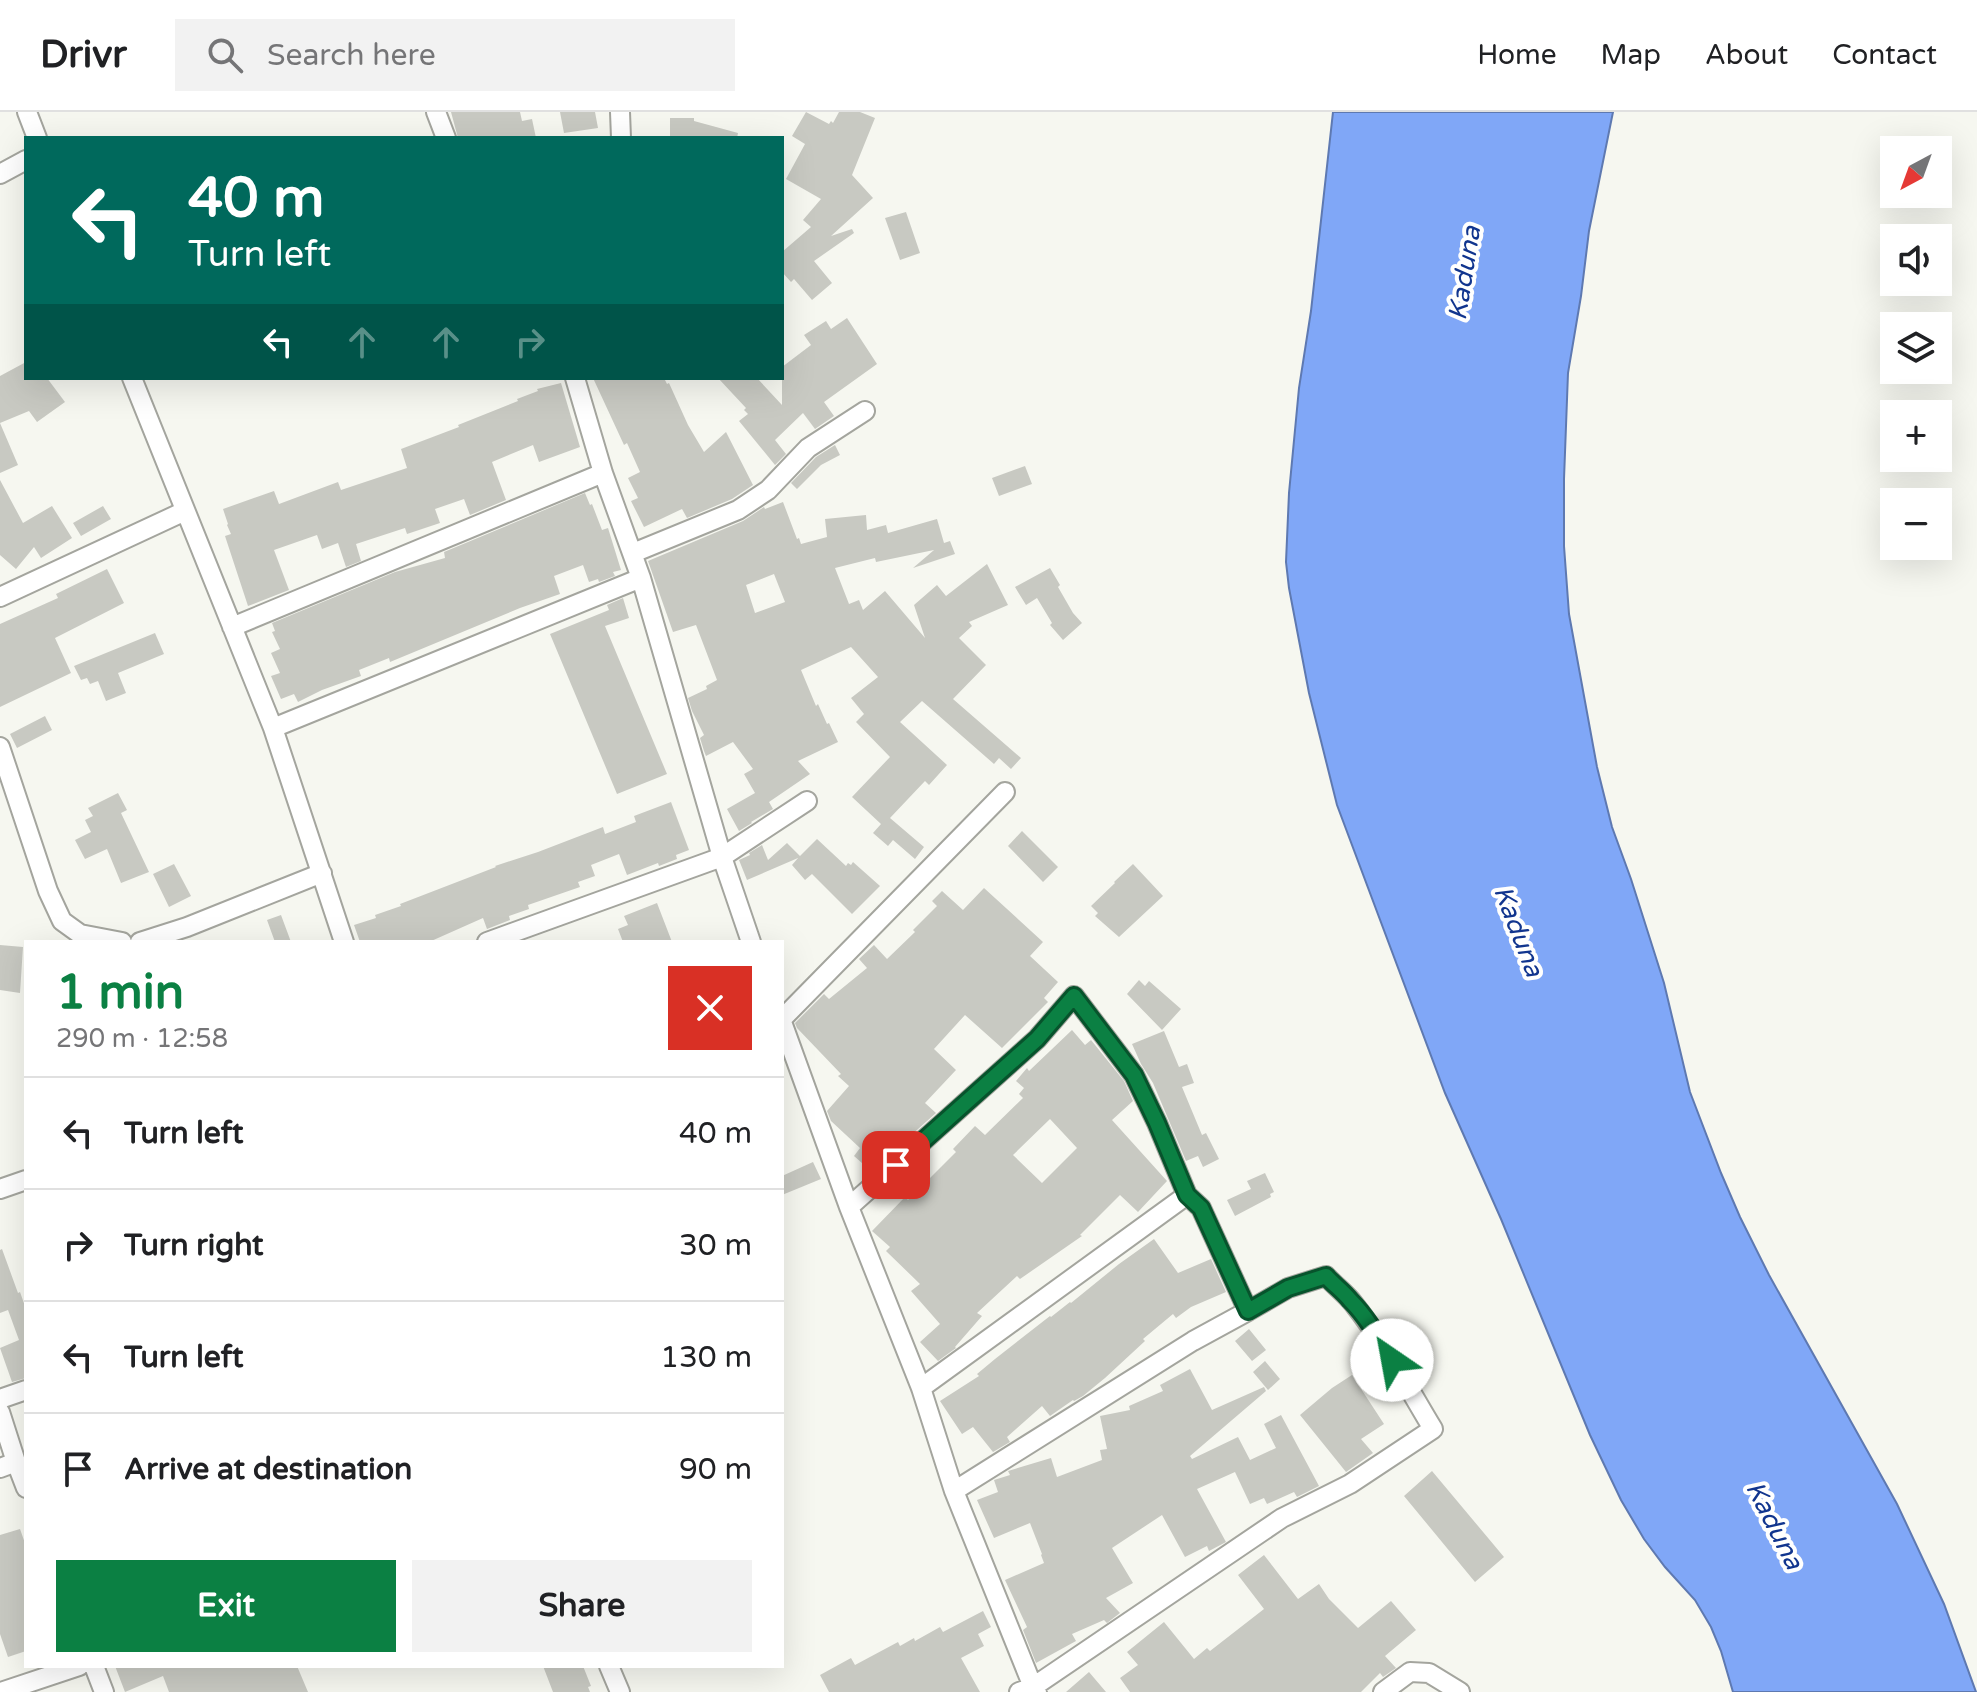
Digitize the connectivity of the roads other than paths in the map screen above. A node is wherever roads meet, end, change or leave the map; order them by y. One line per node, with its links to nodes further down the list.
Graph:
1 (27, 112): 4 (street)
2 (436, 112): 5 (street)
3 (620, 112): 6 (street)
4 (36, 136)
5 (445, 136)
6 (621, 136)
7 (24, 161): 8 (street)
8 (0, 174)
9 (133, 380): 13 (street)
10 (576, 380): 12 (street)
11 (865, 411): 14 (street)
12 (603, 473): 14 (street); 17 (street)
13 (185, 511): 16 (street); 17 (street)
14 (633, 553): 15 (street)
15 (641, 578): 18 (street); 22 (street)
16 (0, 597)
17 (232, 627): 18 (street)
18 (273, 728): 23 (street)
19 (0, 747): 24 (street)
20 (1005, 792): 29 (street)
21 (807, 801): 22 (street)
22 (722, 857): 27 (street); 28 (street)
23 (322, 873): 25 (street); 26 (street)
24 (112, 940)
25 (146, 940)
26 (343, 940)
27 (493, 940)
28 (750, 940)
29 (784, 1019)
30 (784, 1027): 34 (street)
31 (24, 1181): 32 (street)
32 (0, 1189)
33 (1187, 1195): 34 (street); 35 (street); 36 (street)
34 (849, 1207): 36 (street)
35 (1248, 1311): 42 (street); 46 (street)
36 (921, 1388): 42 (street)
37 (24, 1391): 38 (street)
38 (0, 1399)
39 (0, 1412): 40 (street)
40 (8, 1465): 41 (street)
41 (24, 1485)
42 (954, 1491): 46 (street)
43 (73, 1668): 47 (street)
44 (95, 1668): 48 (street)
45 (610, 1668): 49 (street)
46 (1029, 1690)
47 (1, 1692)
48 (104, 1692)
49 (620, 1692)
50 (1383, 1692): 51 (street)
51 (1460, 1692)

